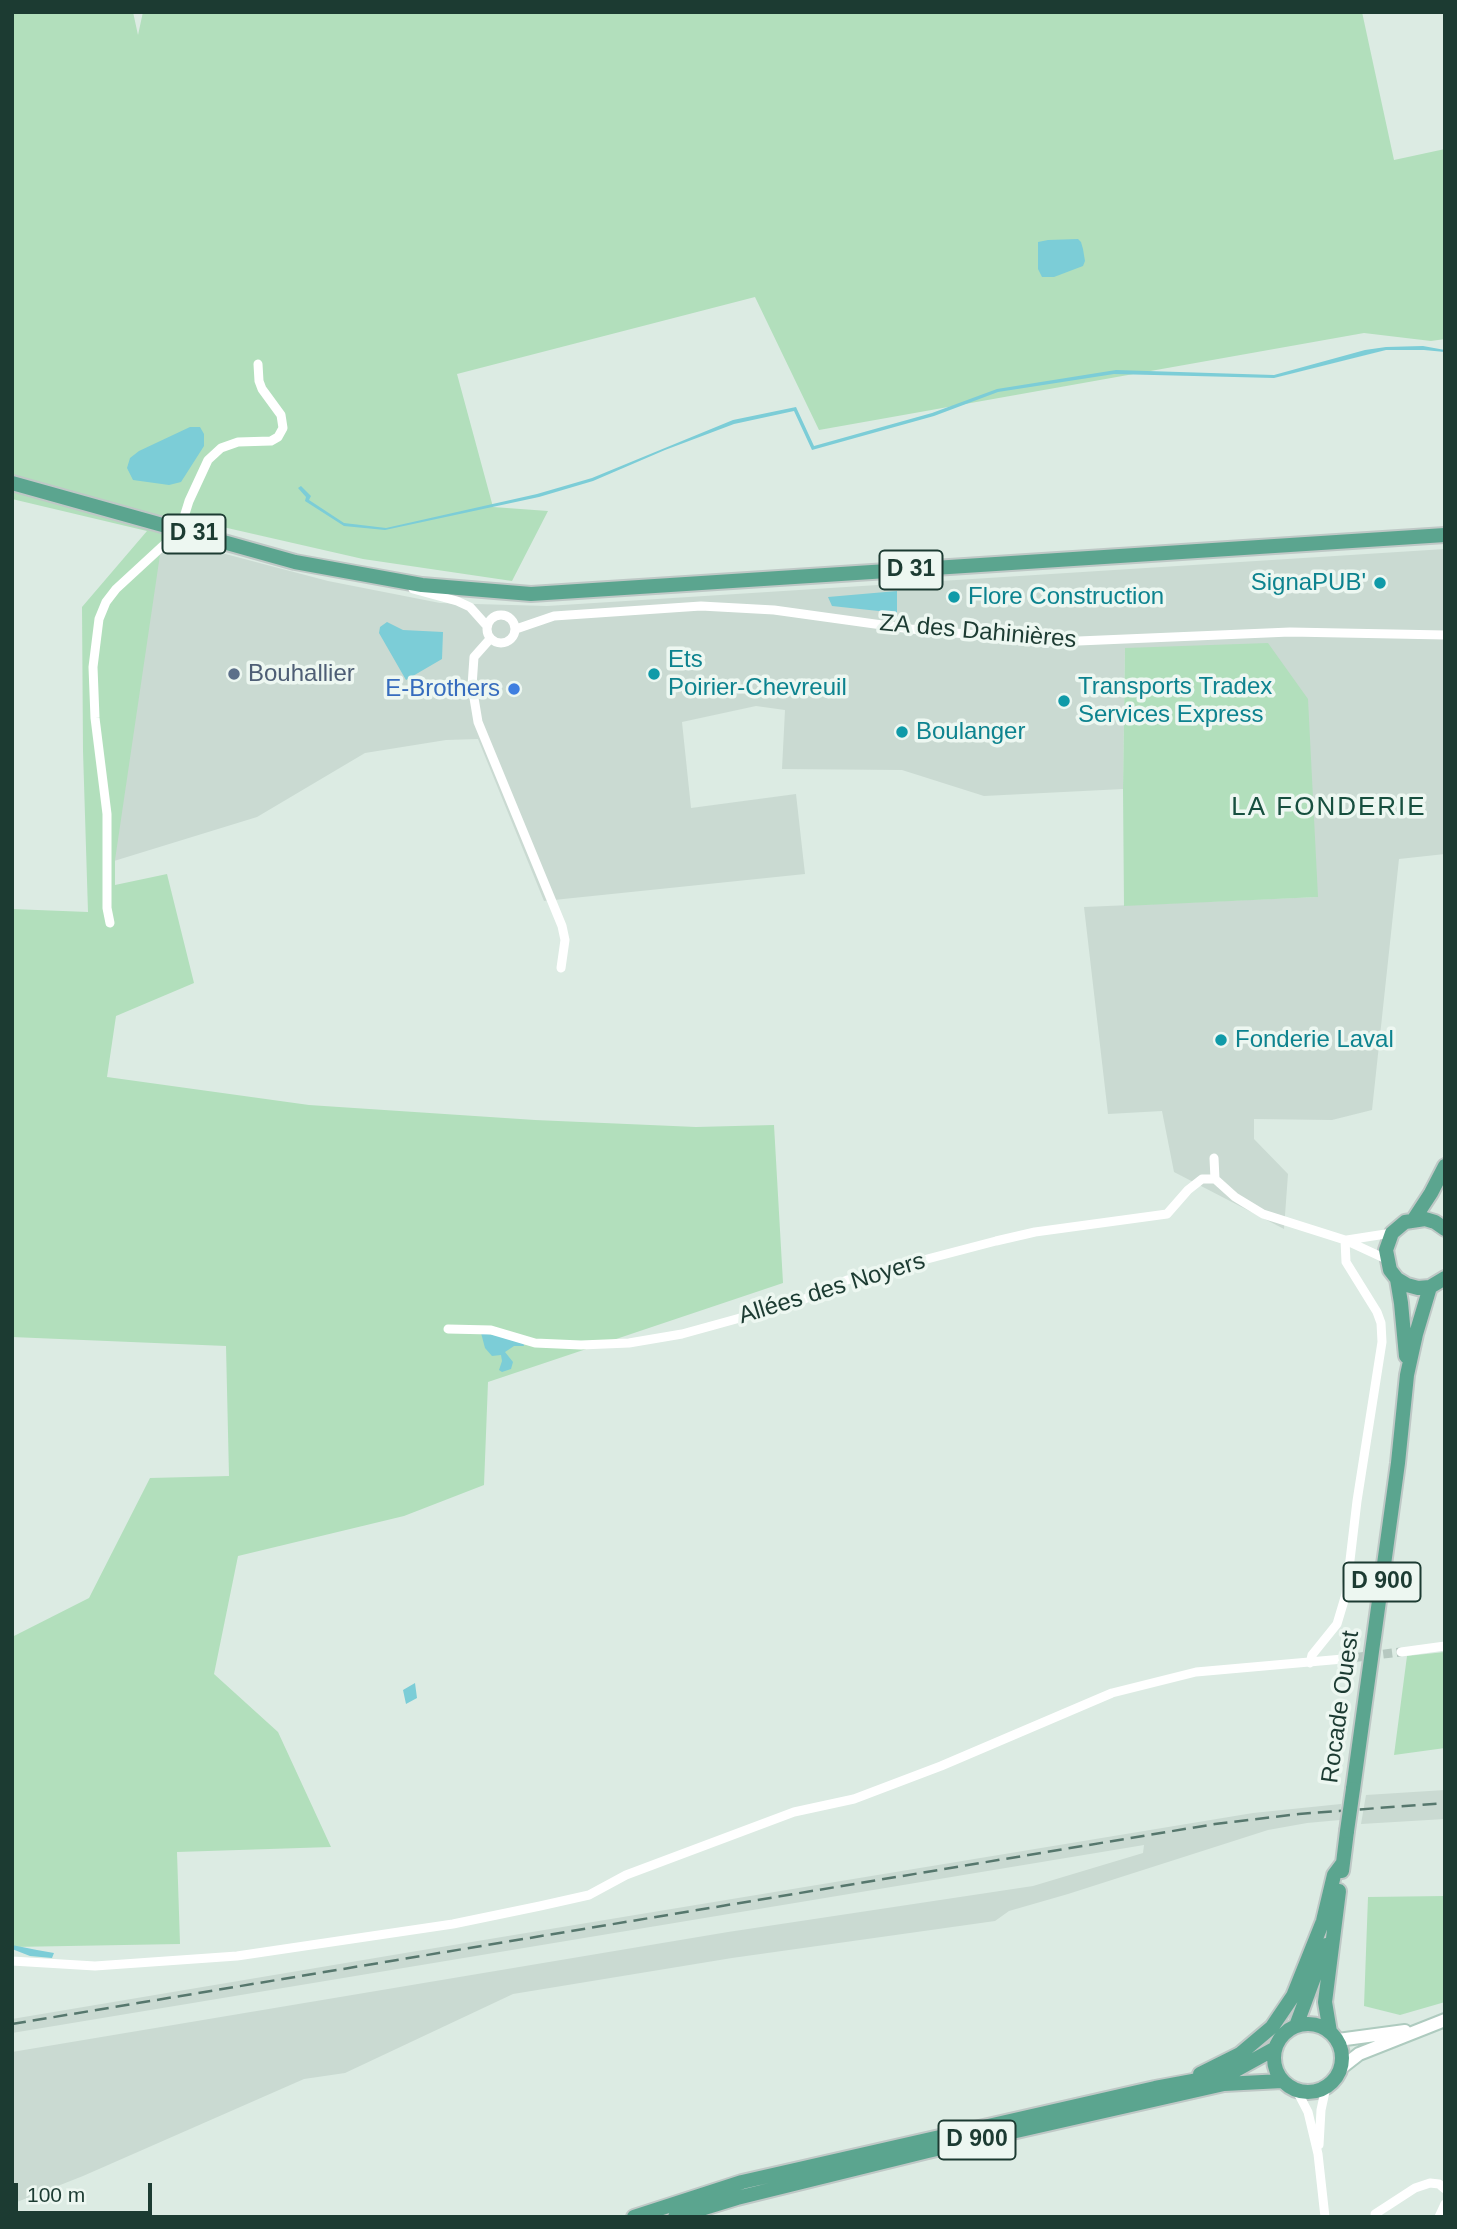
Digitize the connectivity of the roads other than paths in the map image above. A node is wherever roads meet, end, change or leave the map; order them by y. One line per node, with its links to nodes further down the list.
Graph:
1 (258, 364): 3 (street)
2 (12, 482): 3 (main road, D 31)
3 (180, 530): 5 (main road, D 31); 10 (street)
4 (1445, 535): 5 (main road, D 31)
5 (378, 578): 6 (street)
6 (487, 626): 7 (street); 9 (street)
7 (516, 629): 8 (street, ZA des Dahinières); 9 (street)
8 (1445, 635)
9 (490, 639): 11 (street)
10 (110, 923)
11 (561, 968)
12 (1214, 1158): 14 (street)
13 (1445, 1166): 15 (main road)
14 (1215, 1179): 18 (street); 23 (street, Allées des Noyers)
15 (1414, 1219): 16 (main road); 17 (main road)
16 (1445, 1228)
17 (1392, 1233): 18 (street); 19 (main road)
18 (1345, 1240): 19 (street); 28 (street)
19 (1386, 1259): 21 (main road)
20 (1445, 1278): 22 (main road)
21 (1397, 1279): 22 (main road); 24 (main road, Rocade Ouest / D 900)
22 (1430, 1287): 24 (main road, Rocade Ouest / D 900)
23 (448, 1329)
24 (1407, 1375): 29 (main road, Rocade Ouest / D 900, bridge)
25 (1445, 1646): 26 (street)
26 (1401, 1652)
27 (1343, 1659): 28 (street)
28 (1310, 1663): 31 (street)
29 (1343, 1863): 30 (main road, Rocade Ouest / D 900); 40 (main road)
30 (1335, 1921): 33 (main road, Rocade Ouest / D 900); 35 (main road, Rocade Ouest / D 900)
31 (12, 1961)
32 (1445, 2020): 34 (main road)
33 (1296, 2026): 35 (main road); 36 (main road)
34 (1426, 2027): 35 (main road); 37 (main road)
35 (1334, 2036): 37 (main road)
36 (1274, 2049): 38 (main road); 40 (main road, D 900)
37 (1341, 2068): 39 (main road)
38 (1282, 2081): 41 (main road); 47 (main road, D 900)
39 (1326, 2087): 41 (main road); 42 (street)
40 (1155, 2088): 46 (main road, D 900)
41 (1297, 2091): 42 (street)
42 (1318, 2154): 48 (street)
43 (1445, 2189): 45 (street)
44 (1445, 2203): 49 (street)
45 (1375, 2214)
46 (634, 2217)
47 (675, 2217)
48 (1325, 2217)
49 (1439, 2217)

